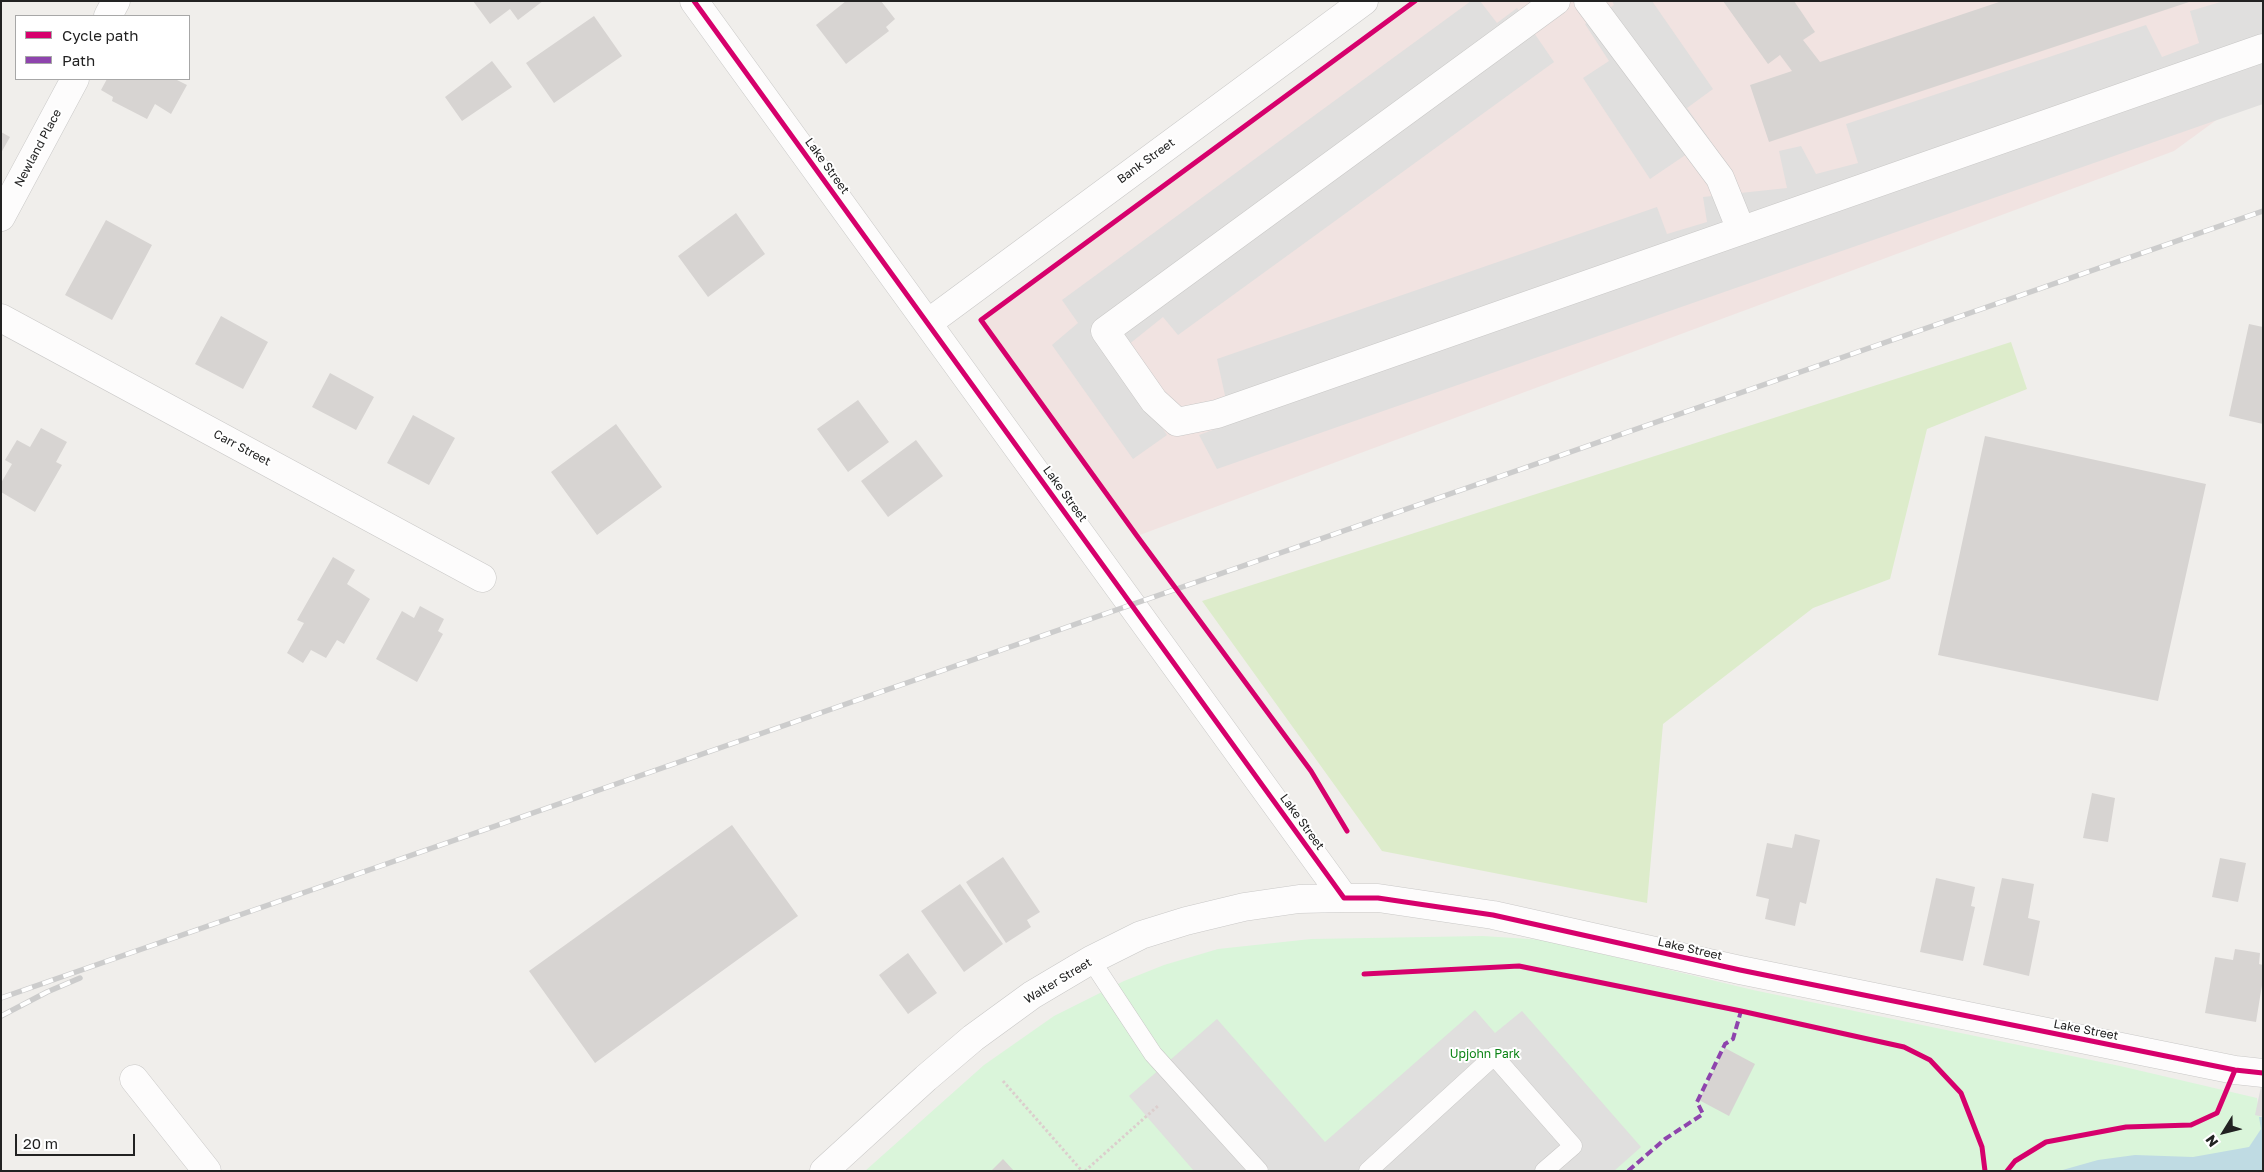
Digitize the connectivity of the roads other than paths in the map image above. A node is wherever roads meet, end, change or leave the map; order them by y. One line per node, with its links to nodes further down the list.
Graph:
1 (116, 1): 6 (street)
2 (694, 1): 12 (street, Lake Street)
3 (1364, 1): 12 (street, Bank Street)
4 (1556, 1): 10 (street)
5 (1588, 1): 10 (street)
6 (109, 15)
7 (2263, 48): 10 (street)
8 (74, 80): 9 (street, Newland Place)
9 (1, 218)
10 (1741, 230)
11 (1, 318): 13 (street, Carr Street)
12 (928, 323): 14 (street, Lake Street)
13 (482, 578)
14 (1344, 898): 15 (street, Walter Street); 16 (street, Lake Street)
15 (1091, 960): 19 (street, Walter Street); 20 (lane)
16 (2263, 1073)
17 (134, 1079): 18 (street)
18 (207, 1171)
19 (824, 1171)
20 (1259, 1171)
21 (1368, 1171): 22 (lane)
22 (1544, 1171)

